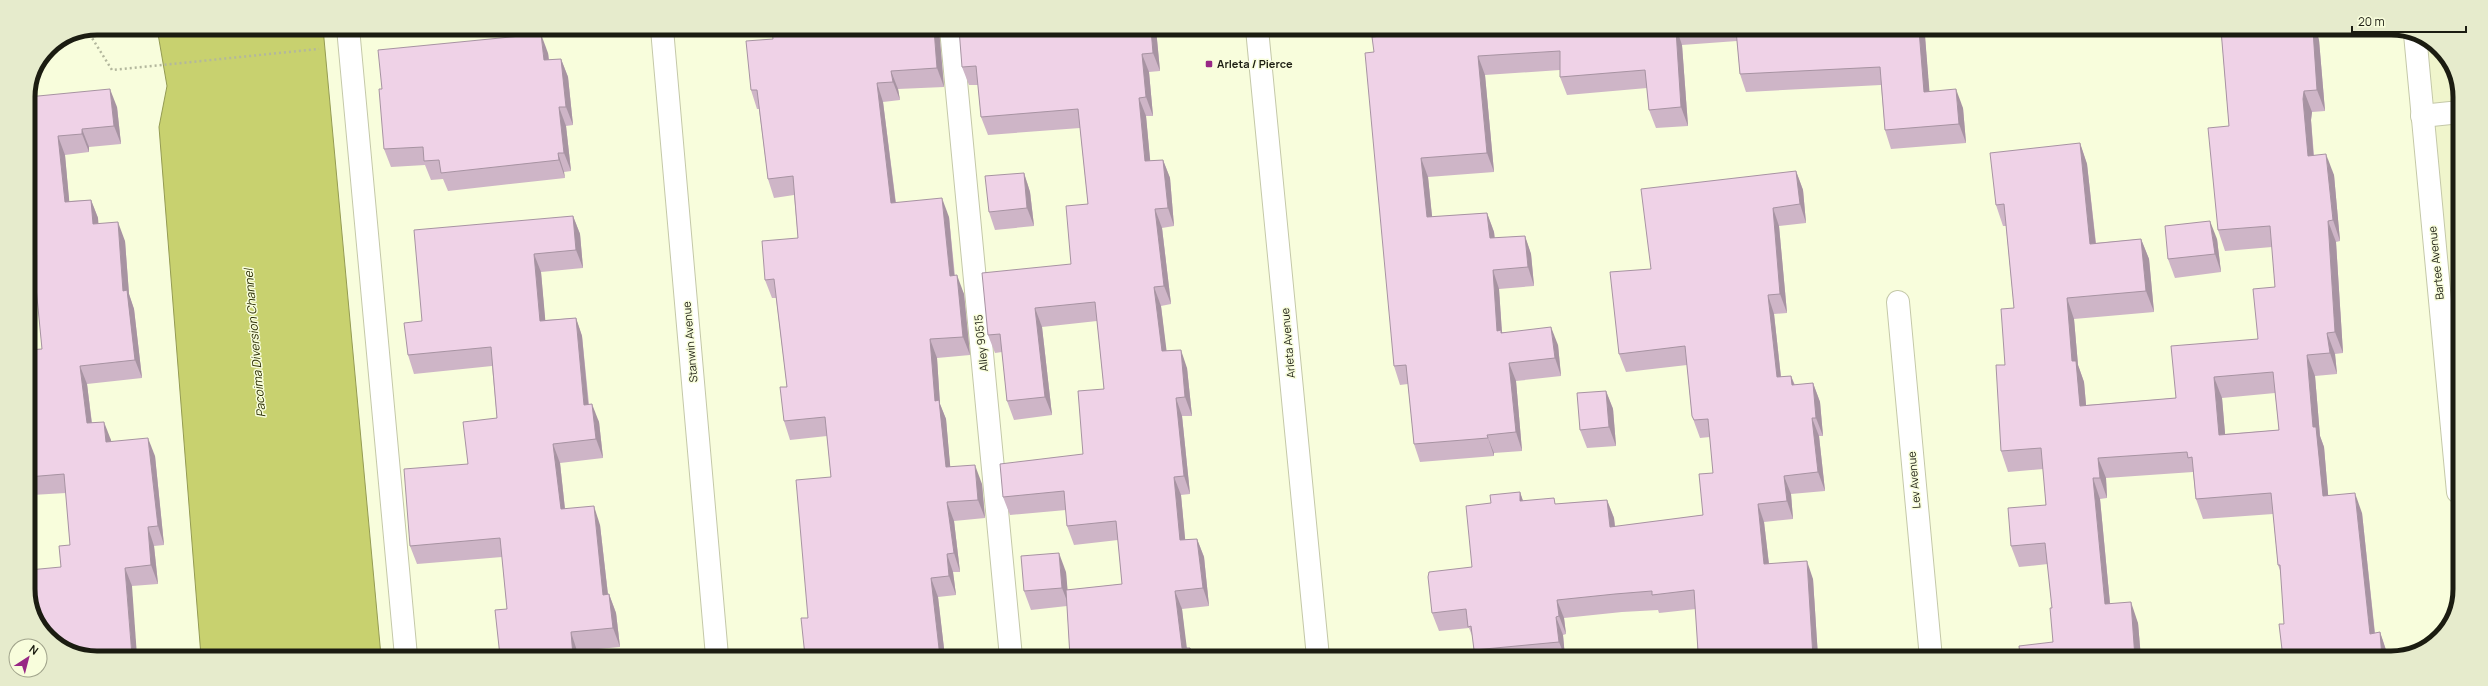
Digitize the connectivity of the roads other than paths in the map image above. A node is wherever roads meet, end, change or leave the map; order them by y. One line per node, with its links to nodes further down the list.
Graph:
1 (349, 35): 10 (street)
2 (663, 35): 11 (street, Stanwin Avenue)
3 (952, 35): 12 (street, Alley 90515)
4 (1259, 35): 13 (street, Arleta Avenue)
5 (2415, 40): 7 (street, Bartee Avenue)
6 (2453, 113): 7 (street)
7 (2422, 116): 9 (street, Bartee Avenue)
8 (1898, 302): 14 (street, Lev Avenue)
9 (2453, 440)
10 (406, 651)
11 (718, 651)
12 (1011, 651)
13 (1317, 651)
14 (1930, 651)

